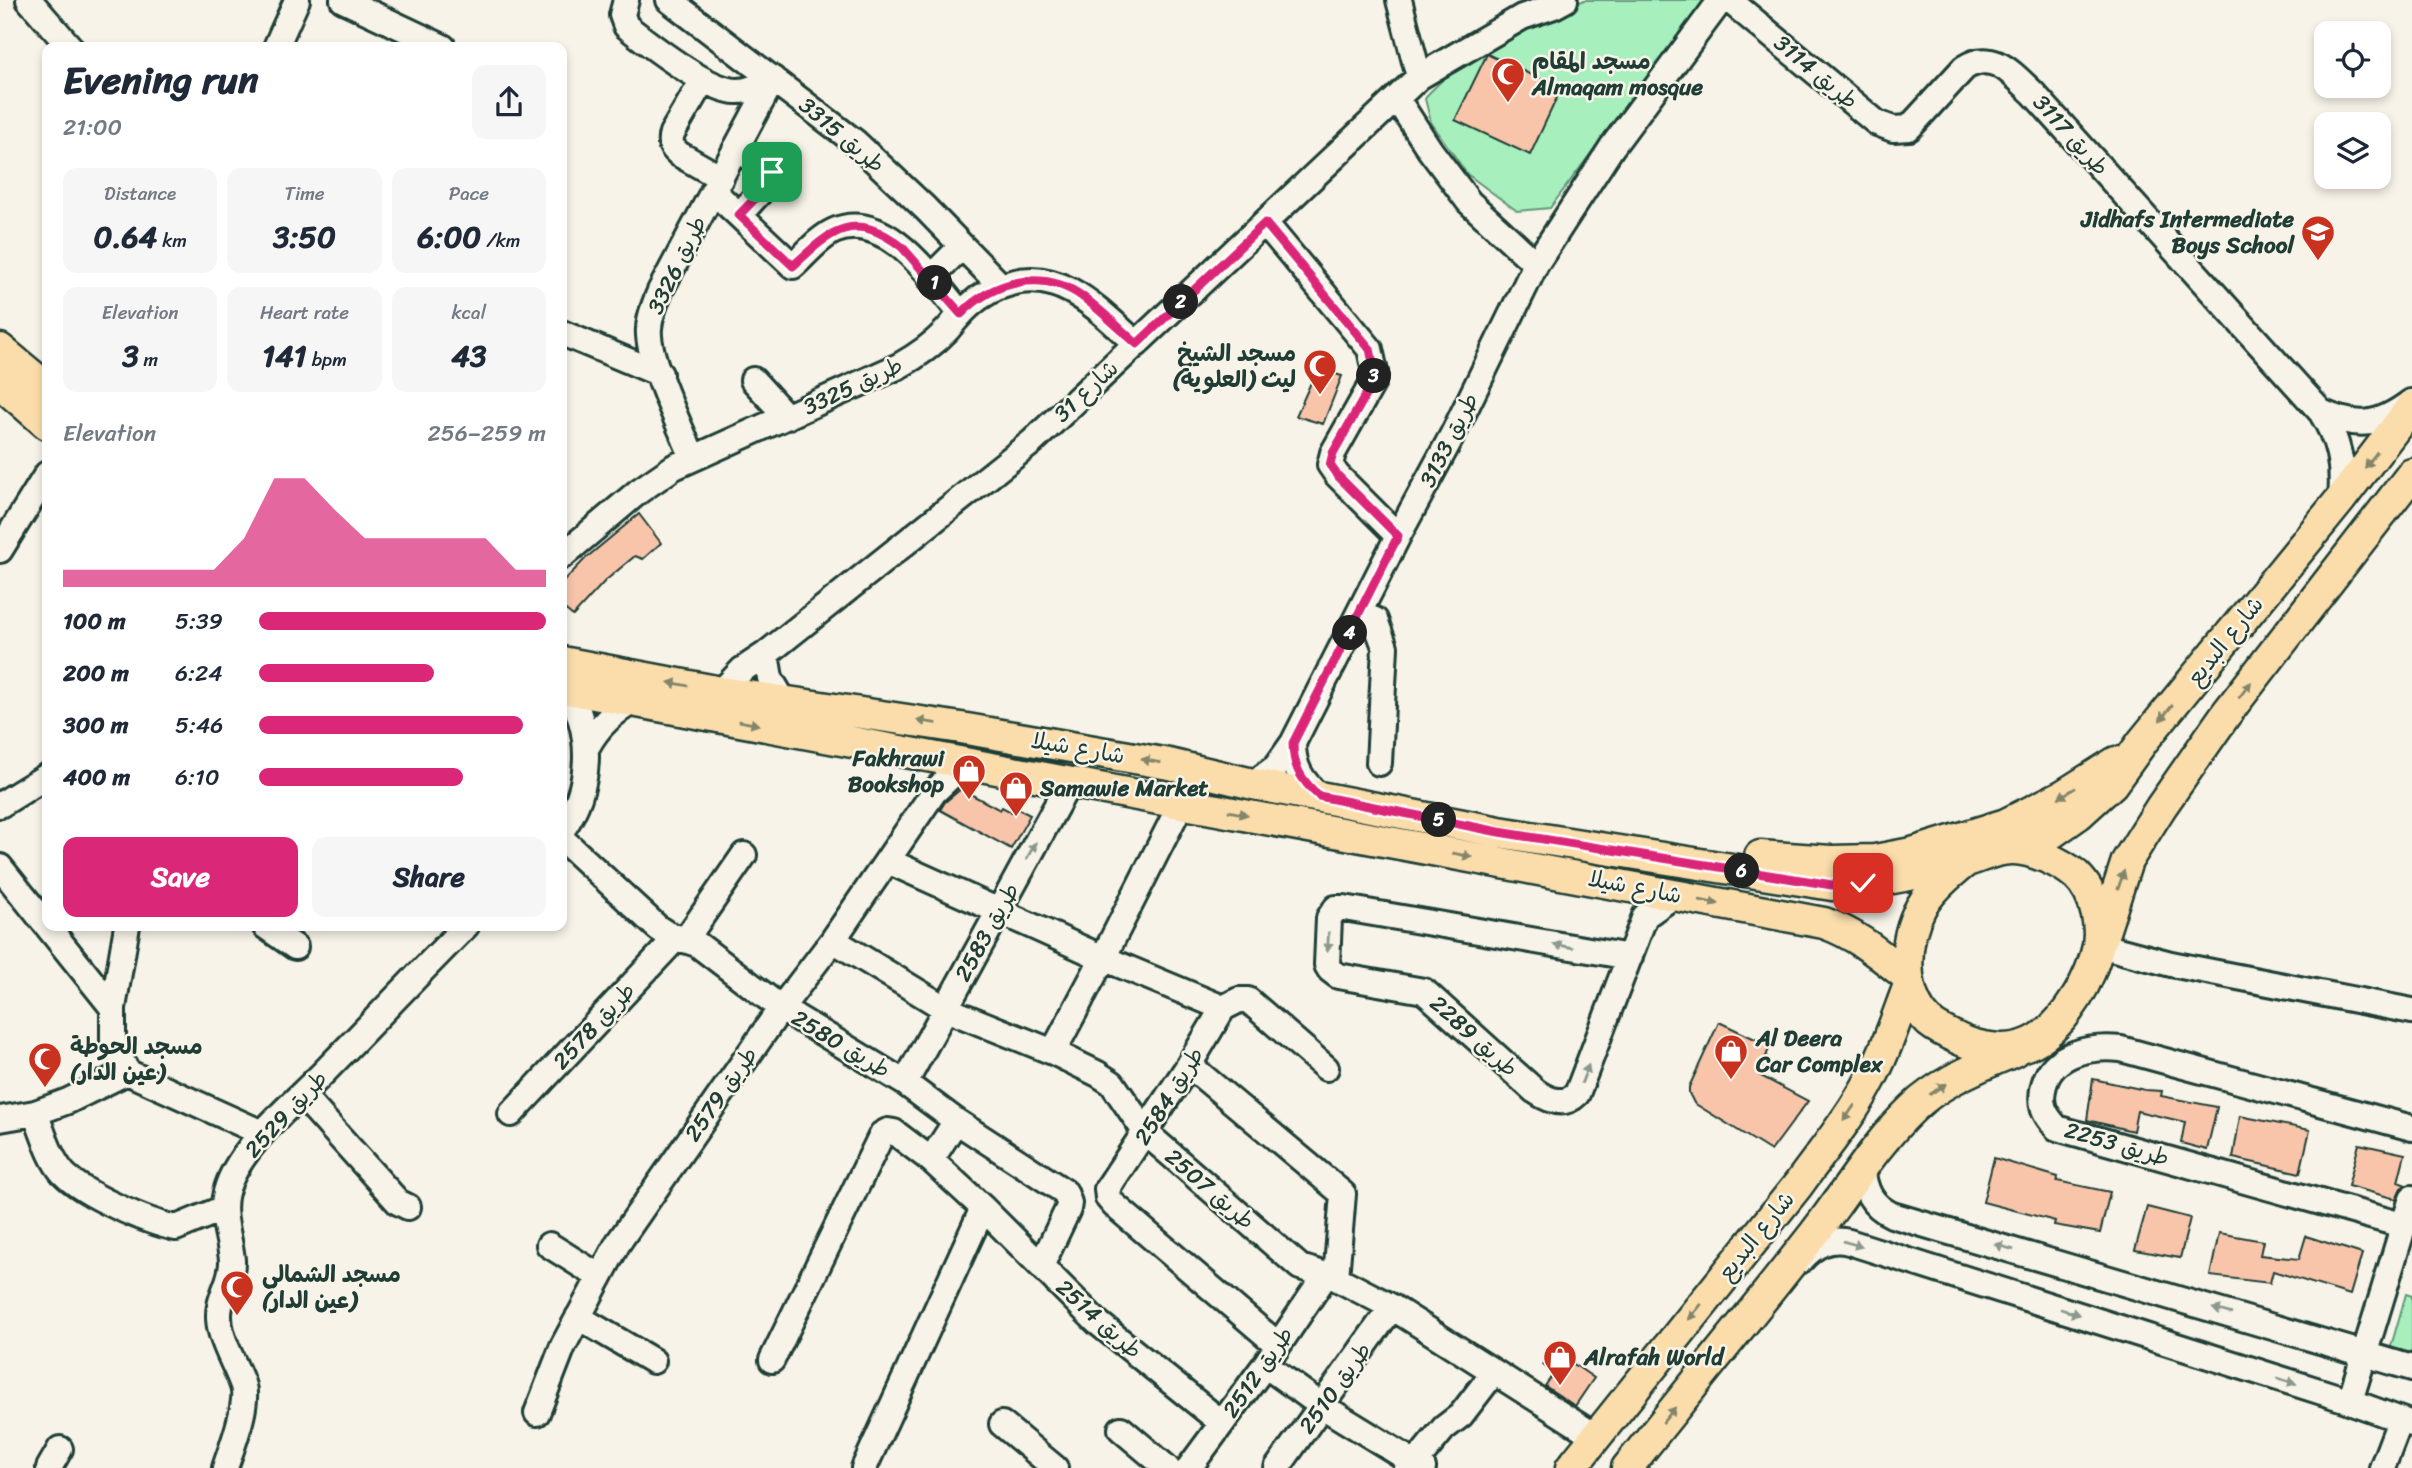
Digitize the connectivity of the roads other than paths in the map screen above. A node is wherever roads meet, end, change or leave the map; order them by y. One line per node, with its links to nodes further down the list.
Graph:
1 (29, 0): 11 (street)
2 (297, 0): 12 (street)
3 (344, 0): 13 (street)
4 (626, 0): 16 (street)
5 (669, 0): 15 (street, طريق 3315)
6 (1399, 0): 14 (street)
7 (1565, 0): 10 (street, شارع 31)
8 (1721, 0): 24 (street, طريق 3133)
9 (1729, 0): 18 (street, طريق 3114)
10 (1518, 8): 14 (street, شارع 31)
11 (66, 42)
12 (278, 42)
13 (432, 42)
14 (1419, 77): 17 (street, شارع 31)
15 (773, 79): 16 (street); 19 (street, طريق 3326); 23 (street, طريق 3315)
16 (703, 80): 20 (street)
17 (1397, 99): 22 (street, شارع 31); 24 (street)
18 (1909, 128): 36 (street, طريق 3117)
19 (736, 148): 20 (street, طريق 3326); 21 (street, طريق 3326)
20 (717, 184): 21 (street, طريق 3326); 31 (street, طريق 3326)
21 (739, 215): 25 (street, طريق 3326)
22 (1265, 223): 29 (street, شارع 31); 43 (street)
23 (962, 246): 25 (street); 26 (street, طريق 3315)
24 (1536, 264): 43 (street, طريق 3133)
25 (930, 278): 27 (street)
26 (1001, 286): 27 (street, طريق 3325); 29 (street, طريق 3325)
27 (961, 314): 37 (street, طريق 3325)
28 (567, 335): 31 (street)
29 (1137, 344): 47 (street, شارع 31)
30 (0, 349): 34 (main road)
31 (660, 374): 39 (street, طريق 3326)
32 (753, 380): 37 (street)
33 (0, 383): 38 (main road)
34 (42, 384)
35 (2412, 404): 36 (street, طريق 3117); 42 (main road, شارع البديع, one-way to 42)
36 (2321, 412): 42 (street)
37 (787, 417): 39 (street, طريق 3325)
38 (42, 420)
39 (693, 458): 45 (street, طريق 3325)
40 (2412, 474): 86 (main road, شارع البديع, one-way to 40)
41 (42, 482): 44 (street)
42 (2341, 499): 54 (main road, شارع البديع, one-way to 54)
43 (1398, 536): 46 (street, طريق 3133)
44 (0, 550)
45 (567, 551)
46 (1359, 614): 55 (street, طريق 3133); 58 (street)
47 (766, 653): 51 (street, شارع 31); 52 (street)
48 (567, 679): 51 (main road, شارع شيلا, one-way to 48)
49 (567, 680): 53 (main road, شارع شيلا)
50 (567, 685): 56 (street)
51 (721, 691): 52 (main road, شارع شيلا)
52 (783, 700): 62 (main road, شارع شيلا, one-way to 52)
53 (634, 701): 56 (street); 57 (main road, شارع شيلا, one-way to 57)
54 (2143, 741): 69 (main road, شارع البديع); 70 (main road, one-way to 70)
55 (1293, 743): 62 (street, طريق 3133); 64 (street)
56 (587, 747): 67 (street)
57 (913, 754): 59 (main road, شارع شيلا); 63 (street)
58 (1379, 763)
59 (976, 766): 61 (main road, شارع شيلا); 63 (street, طريق 2579)
60 (42, 779): 66 (street)
61 (1070, 781): 65 (main road, شارع شيلا); 77 (street, طريق 2583, one-way to 61)
62 (1253, 784): 64 (main road, شارع شيلا)
63 (934, 792): 72 (street, طريق 2579)
64 (1319, 796): 70 (main road, شارع شيلا)
65 (1182, 802): 75 (main road, شارع شيلا, one-way to 75); 89 (street)
66 (0, 805)
67 (567, 822)
68 (567, 844): 84 (street, طريق 2580)
69 (2014, 848): 73 (main road); 86 (main road)
70 (1615, 852): 73 (main road, شارع شيلا)
71 (744, 855): 84 (street, طريق 2578)
72 (888, 861): 77 (street); 85 (street, طريق 2579)
73 (1965, 862): 90 (main road)
74 (0, 867): 79 (street)
75 (1631, 887): 76 (main road, شارع شيلا); 78 (street)
76 (1675, 895): 78 (street); 90 (main road, شارع شيلا, one-way to 90)
77 (998, 911): 89 (street); 94 (street, طريق 2583)
78 (1646, 916): 88 (street, طريق 2289)
79 (42, 919)
80 (52, 931): 91 (street)
81 (126, 931): 91 (street)
82 (272, 931): 87 (street)
83 (460, 931): 102 (street, طريق 2529)
84 (681, 938): 92 (street, طريق 2580); 104 (street, طريق 2578)
85 (833, 940): 92 (street, طريق 2579); 94 (street, طريق 2507)
86 (2099, 944): 95 (street); 96 (main road)
87 (295, 947)
88 (1630, 957): 88 (street, طريق 2289, one-way to 88)
89 (1103, 958): 93 (street); 97 (street)
90 (1909, 981): 96 (main road); 137 (main road, شارع البديع, one-way to 137)
91 (113, 1007): 100 (street)
92 (781, 1008): 101 (street, طريق 2580); 119 (street, طريق 2579)
93 (1223, 1008): 98 (street, طريق 2584); 99 (street)
94 (946, 1009): 97 (street, طريق 2507); 101 (street, طريق 2583)
95 (2412, 1011)
96 (2024, 1046): 111 (main road, شارع البديع, one-way to 96)
97 (1053, 1052): 109 (street, طريق 2507)
98 (1189, 1065): 109 (street, طريق 2584); 120 (street)
99 (1325, 1068)
100 (127, 1072): 103 (street); 108 (street)
101 (905, 1083): 106 (street, طريق 2580)
102 (302, 1095): 108 (street, طريق 2529); 113 (street)
103 (35, 1113): 105 (street); 114 (street)
104 (512, 1114)
105 (0, 1119)
106 (956, 1121): 110 (street); 118 (street, طريق 2580)
107 (2412, 1128): 116 (street, طريق 2253)
108 (262, 1133): 114 (street, طريق 2529)
109 (1146, 1133): 120 (street, طريق 2507); 125 (street, طريق 2584)
110 (931, 1160): 115 (street, طريق 2514); 126 (street, طريق 2514)
111 (1862, 1168): 121 (main road, شارع البديع); 124 (street, one-way to 111)
112 (2412, 1198): 116 (street)
113 (408, 1207)
114 (224, 1208): 140 (street, طريق 2529)
115 (983, 1208): 118 (street, طريق 2514); 141 (street)
116 (2402, 1225): 124 (street)
117 (550, 1245): 119 (street)
118 (1041, 1266): 134 (street, طريق 2514)
119 (600, 1277): 123 (street, طريق 2579)
120 (1330, 1277): 122 (street, طريق 2507); 125 (street, طريق 2512)
121 (1760, 1301): 130 (street, one-way to 130); 146 (main road, شارع البديع, one-way to 121)
122 (1392, 1307): 129 (street, طريق 2507); 131 (street, طريق 2510)
123 (579, 1317): 127 (street); 132 (street, طريق 2579)
124 (2365, 1353): 128 (street); 130 (street)
125 (1271, 1355): 131 (street); 134 (street, طريق 2512)
126 (772, 1360)
127 (653, 1361)
128 (2412, 1368)
129 (1494, 1372): 137 (street, طريق 2507); 139 (street)
130 (2350, 1401): 133 (street)
131 (1322, 1406): 139 (street); 144 (street, طريق 2510)
132 (537, 1413)
133 (2406, 1422): 147 (street)
134 (1222, 1423): 138 (street, طريق 2512)
135 (1002, 1424): 142 (street)
136 (1121, 1429): 143 (street)
137 (1595, 1436): 145 (main road, شارع البديع)
138 (1196, 1466)
139 (1415, 1466)
140 (225, 1468)
141 (864, 1468)
142 (1055, 1468)
143 (1167, 1468)
144 (1277, 1468)
145 (1571, 1468)
146 (1627, 1468)
147 (2382, 1468)

